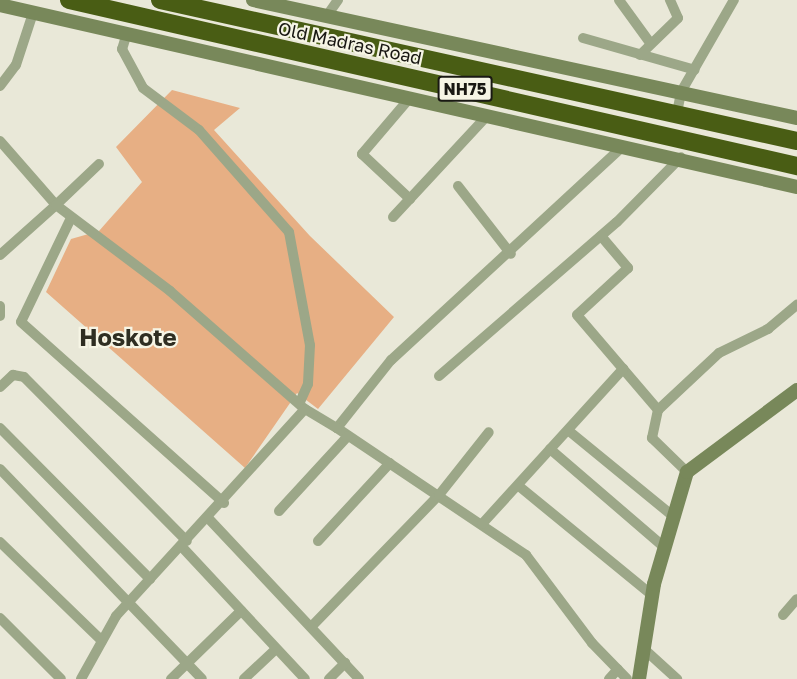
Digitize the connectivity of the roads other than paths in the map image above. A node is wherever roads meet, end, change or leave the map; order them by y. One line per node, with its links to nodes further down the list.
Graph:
1 (69, 0): 15 (highway, Old Madras Road / NH75)
2 (160, 0): 20 (highway, Old Madras Road / NH75)
3 (253, 0): 10 (street)
4 (338, 0): 10 (street)
5 (619, 0): 13 (street)
6 (669, 0): 13 (street)
7 (734, 0): 16 (street)
8 (0, 5): 9 (street)
9 (33, 13): 11 (street); 17 (street)
10 (326, 17): 18 (street)
11 (127, 33): 15 (street); 45 (street)
12 (582, 38): 14 (street)
13 (651, 44): 14 (street)
14 (640, 54): 16 (street)
15 (269, 56): 19 (street); 28 (highway, Old Madras Road / NH75)
16 (695, 70): 18 (street)
17 (0, 86)
18 (681, 92): 20 (street); 21 (street)
19 (408, 100): 22 (street); 31 (street)
20 (677, 113): 24 (highway, Old Madras Road / NH75)
21 (795, 114)
22 (485, 118): 25 (street); 31 (street)
23 (0, 141): 32 (street)
24 (797, 141)
25 (621, 148): 26 (street); 36 (street)
26 (681, 157): 30 (street); 35 (street)
27 (99, 164): 32 (street)
28 (797, 166)
29 (458, 186): 36 (street)
30 (797, 188)
31 (410, 199): 33 (street)
32 (56, 205): 34 (street); 37 (street)
33 (393, 217)
34 (71, 218): 45 (street); 58 (street)
35 (601, 236): 41 (street); 42 (street)
36 (511, 254): 48 (street)
37 (0, 255)
38 (797, 305): 46 (street)
39 (0, 306): 40 (street)
40 (0, 316)
41 (623, 369): 46 (street); 49 (street)
42 (439, 376)
43 (0, 387): 65 (street)
44 (797, 390): 55 (street)
45 (302, 406): 48 (street); 58 (street)
46 (658, 410): 55 (street)
47 (0, 428): 67 (street)
48 (337, 428): 51 (street)
49 (569, 431): 52 (street); 60 (street)
50 (489, 432): 57 (street)
51 (348, 436): 53 (street); 59 (street)
52 (549, 449): 56 (street); 66 (street)
53 (390, 463): 57 (street); 63 (street)
54 (0, 469): 70 (street)
55 (687, 472): 60 (street)
56 (520, 487): 62 (street); 68 (street)
57 (439, 495): 62 (street); 74 (street)
58 (224, 503): 61 (street)
59 (279, 512)
60 (674, 517): 66 (street)
61 (209, 519): 65 (street); 74 (street)
62 (482, 524): 80 (street)
63 (318, 541)
64 (0, 542): 75 (street)
65 (185, 544): 67 (street); 71 (street)
66 (664, 548): 68 (street)
67 (150, 579): 70 (street)
68 (652, 596): 77 (street)
69 (797, 599): 72 (street)
70 (129, 601): 75 (street); 78 (street)
71 (241, 611): 76 (street); 78 (street)
72 (783, 615)
73 (2, 622): 82 (street)
74 (312, 626): 79 (street)
75 (102, 641): 81 (street)
76 (276, 649): 85 (street); 86 (street)
77 (644, 649): 91 (street); 92 (street)
78 (187, 663): 83 (street); 84 (street)
79 (345, 663): 87 (street); 88 (street)
80 (618, 669): 89 (street); 90 (street)
81 (83, 678)
82 (61, 679)
83 (171, 679)
84 (202, 679)
85 (244, 679)
86 (304, 679)
87 (329, 679)
88 (359, 679)
89 (609, 679)
90 (627, 679)
91 (639, 679)
92 (676, 679)

